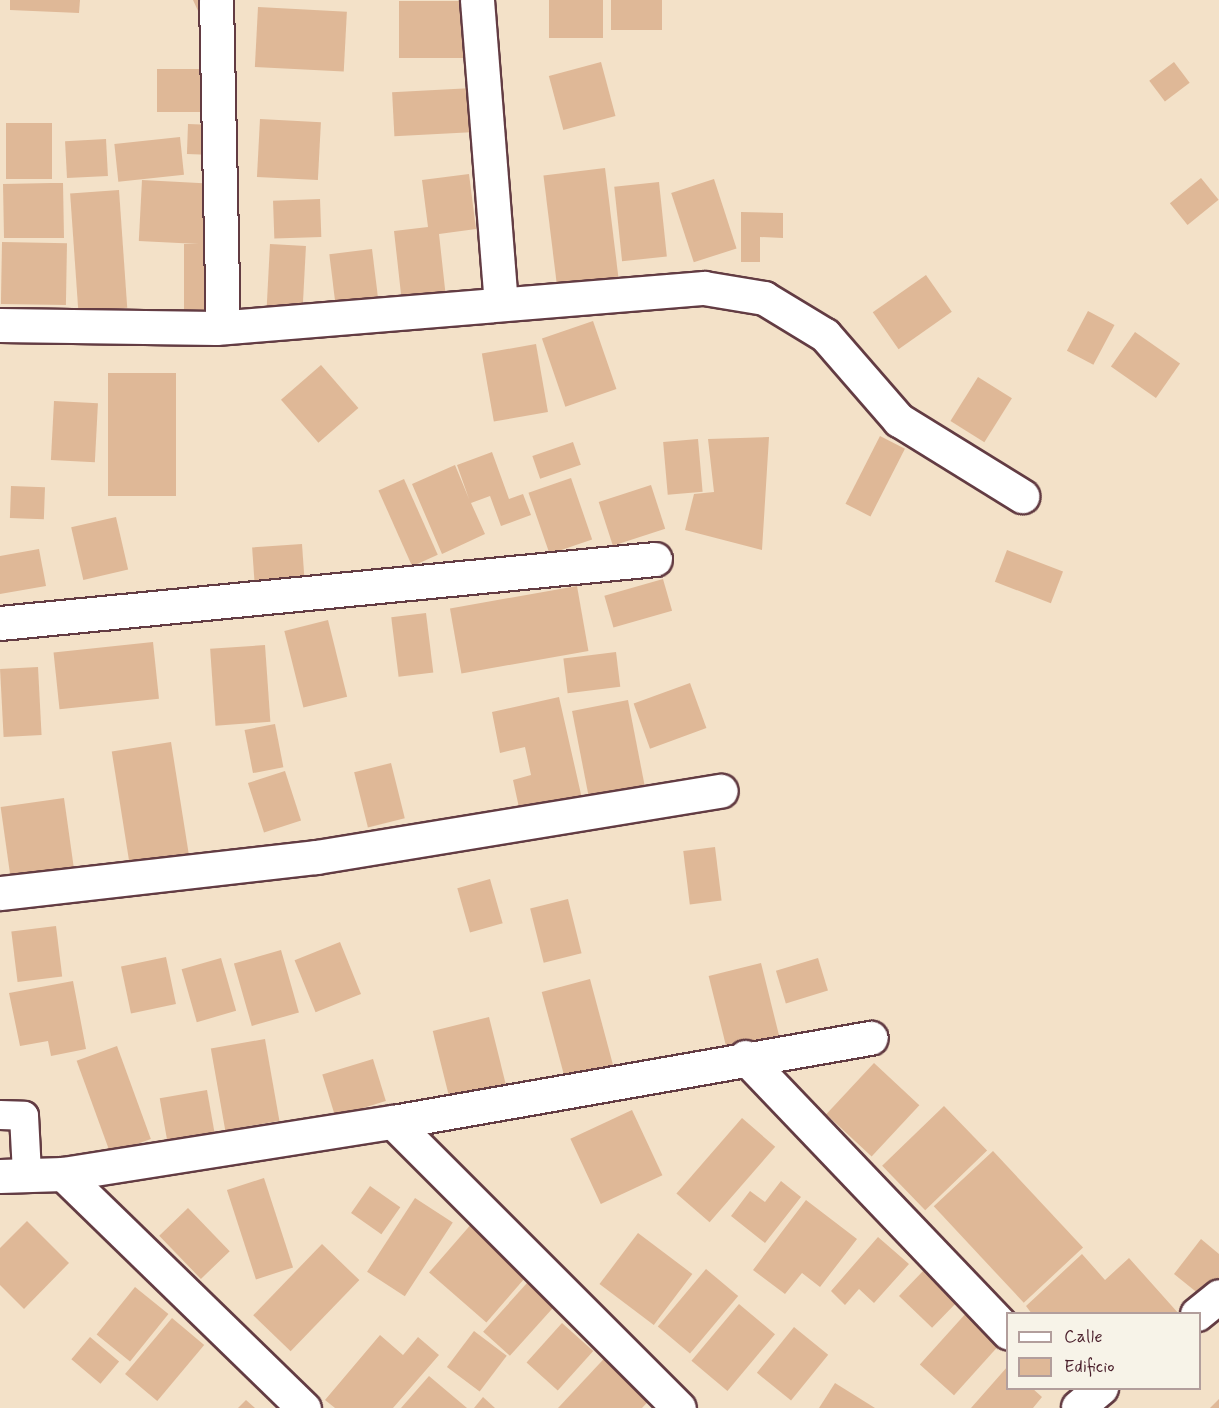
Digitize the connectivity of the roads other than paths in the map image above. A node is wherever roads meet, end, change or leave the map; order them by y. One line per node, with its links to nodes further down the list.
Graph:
1 (216, 0): 5 (street)
2 (477, 0): 3 (street)
3 (501, 304): 5 (street); 6 (street)
4 (0, 325): 5 (street)
5 (223, 327)
6 (1022, 496)
7 (656, 559): 8 (street)
8 (0, 623)
9 (721, 791): 10 (street)
10 (0, 893)
11 (871, 1038): 12 (street)
12 (745, 1057): 14 (street); 19 (street)
13 (0, 1115): 16 (lane)
14 (393, 1122): 15 (street); 21 (street)
15 (63, 1174): 16 (street); 20 (street)
16 (13, 1175)
17 (1219, 1296): 18 (street)
18 (1199, 1312)
19 (1006, 1330)
20 (304, 1408)
21 (680, 1408)

